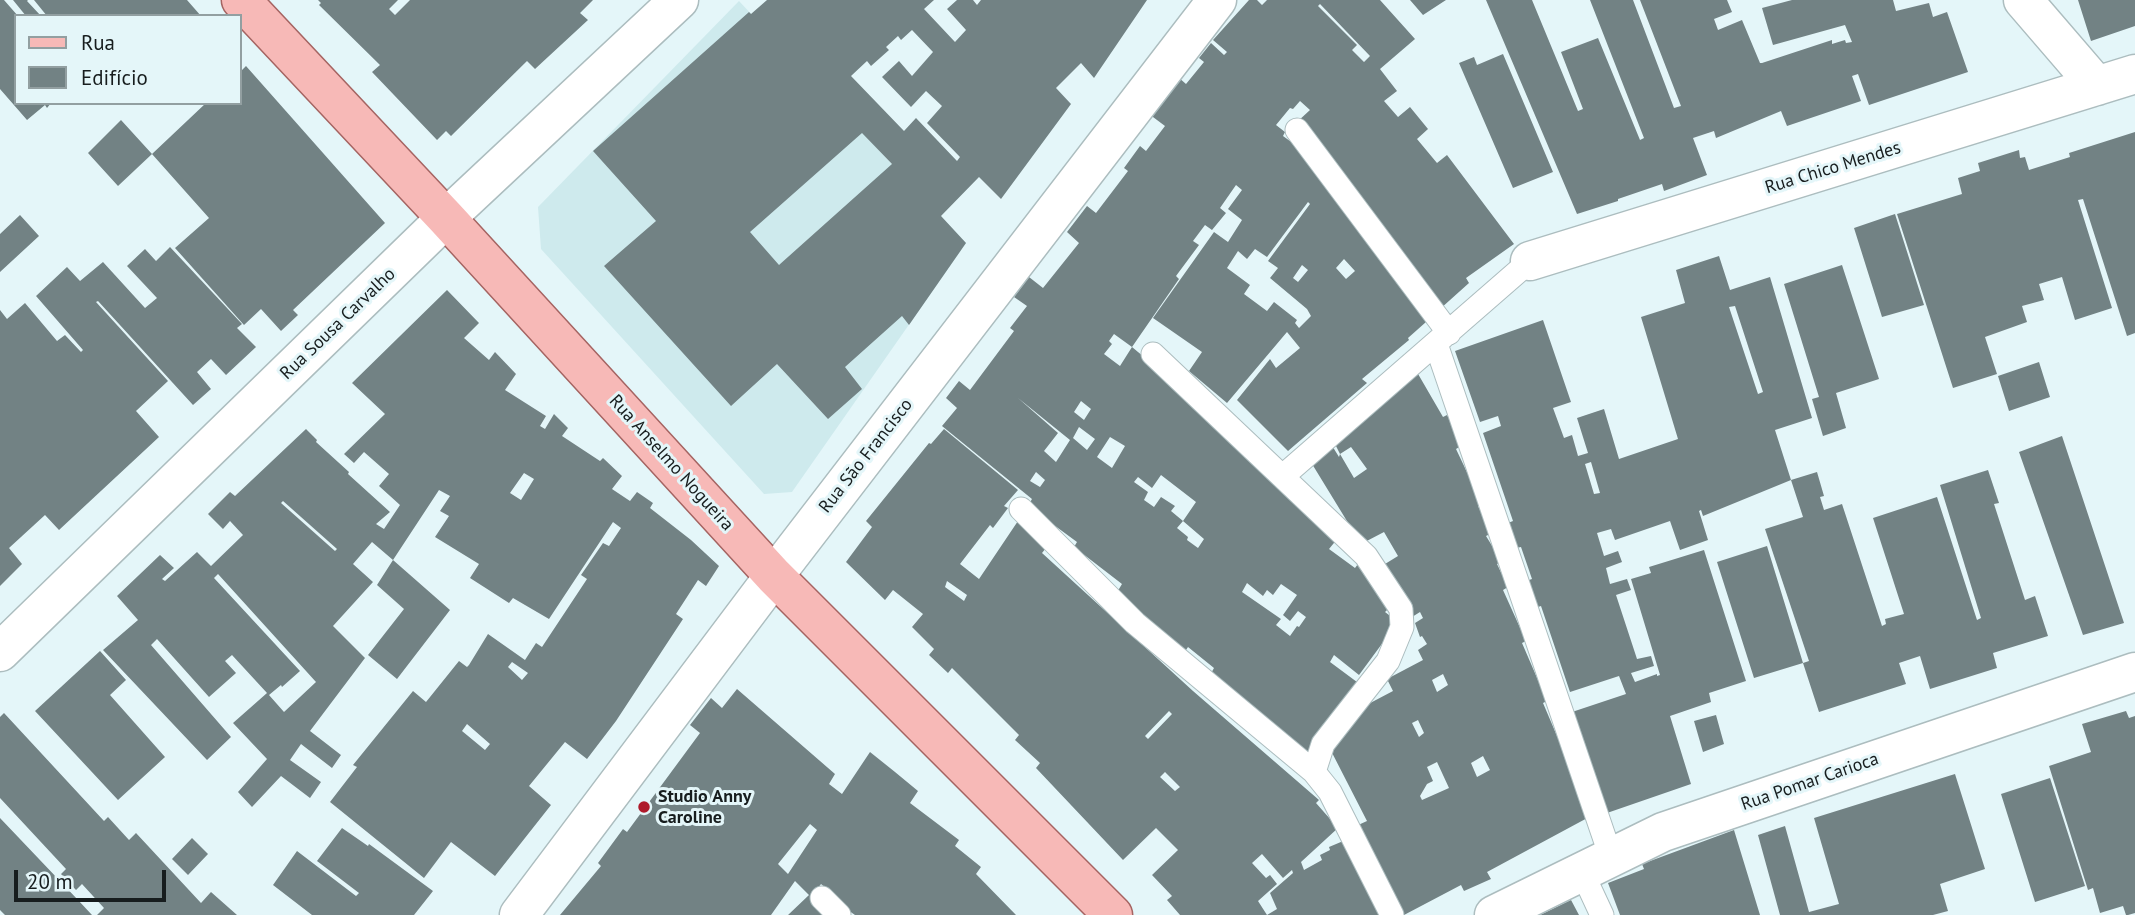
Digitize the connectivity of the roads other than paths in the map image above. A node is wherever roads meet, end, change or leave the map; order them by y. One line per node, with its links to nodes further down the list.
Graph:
1 (241, 0): 8 (main road, Rua Anselmo Nogueira)
2 (680, 0): 8 (street, Rua Sousa Carvalho)
3 (1217, 0): 14 (street, Rua São Francisco)
4 (2023, 0): 6 (street)
5 (2135, 74): 6 (street, Rua Chico Mendes)
6 (2097, 86): 9 (street, Rua Chico Mendes)
7 (1297, 130): 10 (lane)
8 (446, 218): 14 (main road, Rua Anselmo Nogueira); 15 (street, Rua Sousa Carvalho)
9 (1530, 261): 10 (lane)
10 (1443, 338): 12 (lane); 18 (lane)
11 (1153, 354): 12 (lane)
12 (1283, 476): 17 (lane)
13 (1021, 509): 17 (lane)
14 (774, 576): 20 (street, Rua São Francisco); 22 (main road, Rua Anselmo Nogueira)
15 (0, 652)
16 (2135, 672): 18 (street, Rua Pomar Carioca)
17 (1314, 772): 23 (lane)
18 (1596, 865): 24 (street, Rua Pomar Carioca); 25 (lane)
19 (822, 898): 21 (lane)
20 (519, 915)
21 (839, 915)
22 (1113, 915)
23 (1392, 915)
24 (1494, 915)
25 (1602, 915)

